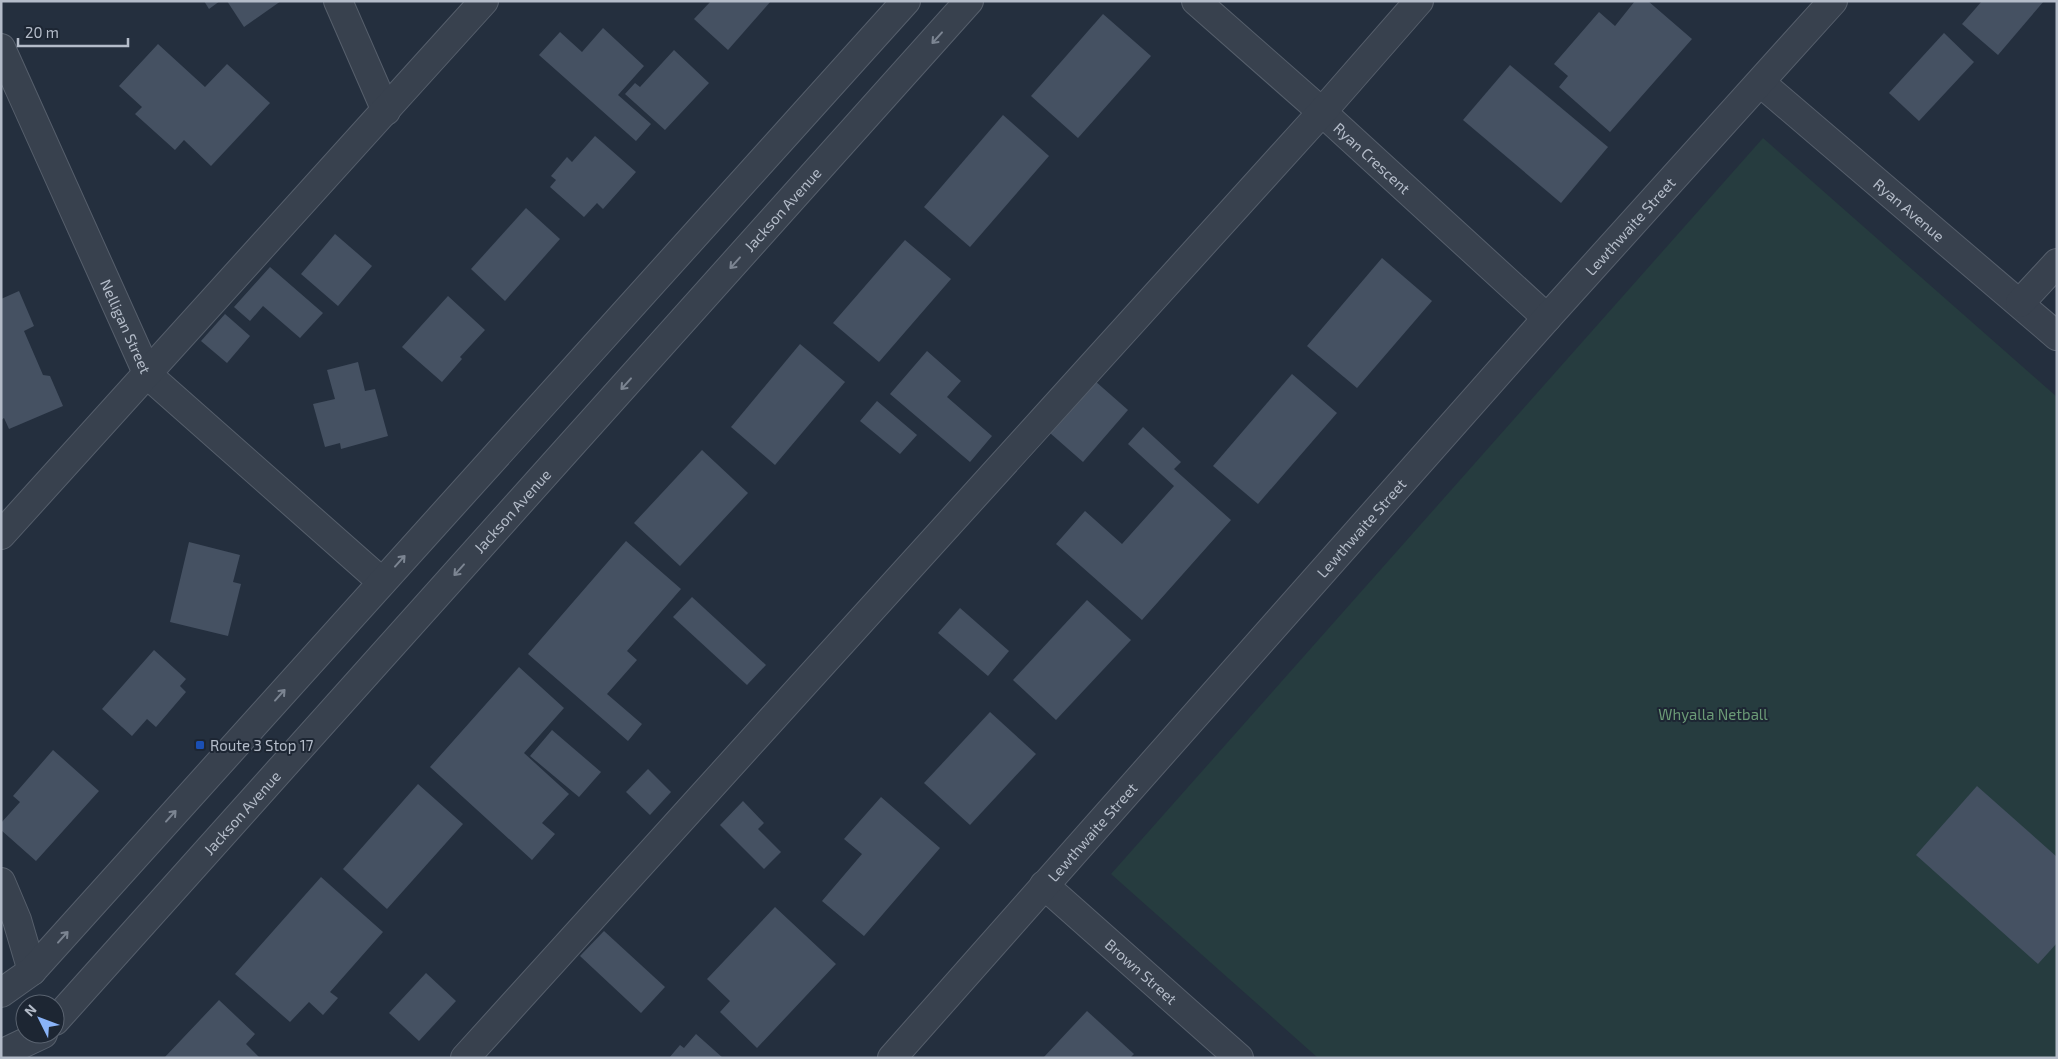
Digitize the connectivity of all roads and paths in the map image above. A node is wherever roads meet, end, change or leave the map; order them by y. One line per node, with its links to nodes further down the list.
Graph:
1 (338, 1): 10 (street)
2 (484, 1): 10 (street)
3 (906, 1): 18 (street, one-way to 3)
4 (969, 1): 23 (street, Jackson Avenue, one-way to 23)
5 (1196, 1): 11 (street, Ryan Crescent)
6 (1419, 1): 11 (street)
7 (1833, 1): 9 (street, Lewthwaite Street)
8 (1, 48): 16 (street, Nelligan Street)
9 (1761, 83): 13 (street, Ryan Avenue); 14 (street, Lewthwaite Street)
10 (386, 111): 16 (street)
11 (1322, 112): 14 (street, Ryan Crescent); 26 (street)
12 (2057, 263): 13 (street)
13 (2020, 303): 15 (street, Ryan Avenue)
14 (1546, 318): 20 (street, Lewthwaite Street)
15 (2057, 336)
16 (148, 374): 17 (street); 18 (street, Nelligan Street)
17 (1, 535)
18 (382, 582): 21 (street, one-way to 18)
19 (1, 882): 21 (street)
20 (1044, 885): 27 (street, Lewthwaite Street); 28 (street, Brown Street)
21 (32, 971): 22 (street)
22 (1, 993)
23 (65, 1018)
24 (29, 1044): 25 (street, Jackson Avenue)
25 (1, 1054)
26 (465, 1058)
27 (892, 1058)
28 (1239, 1058)

